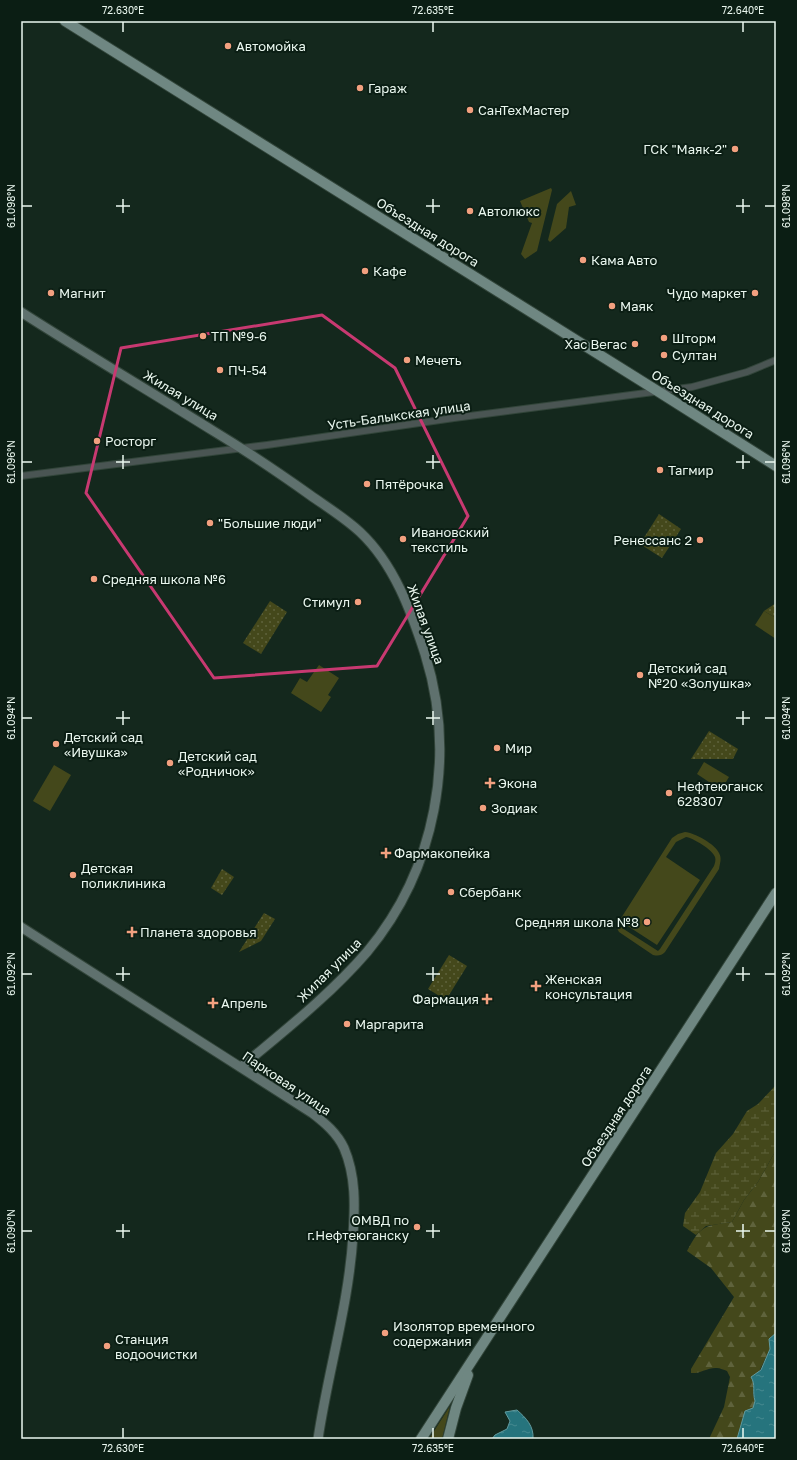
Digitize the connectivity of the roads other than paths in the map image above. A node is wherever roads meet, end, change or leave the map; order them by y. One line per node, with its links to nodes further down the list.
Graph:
1 (66, 21): 4 (main road, Объездная дорога)
2 (21, 312): 5 (main road, Жилая улица)
3 (776, 360): 4 (street, Усть-Балыкская улица)
4 (659, 392): 5 (street, Усть-Балыкская улица); 6 (main road, Объездная дорога)
5 (242, 448): 7 (street, Усть-Балыкская улица); 10 (main road, Жилая улица)
6 (776, 466)
7 (21, 476)
8 (776, 892): 11 (main road, Объездная дорога)
9 (21, 928): 10 (main road, Парковая улица)
10 (241, 1067): 12 (main road, Парковая улица)
11 (477, 1353): 13 (main road); 14 (main road)
12 (318, 1439)
13 (421, 1439)
14 (448, 1439)

